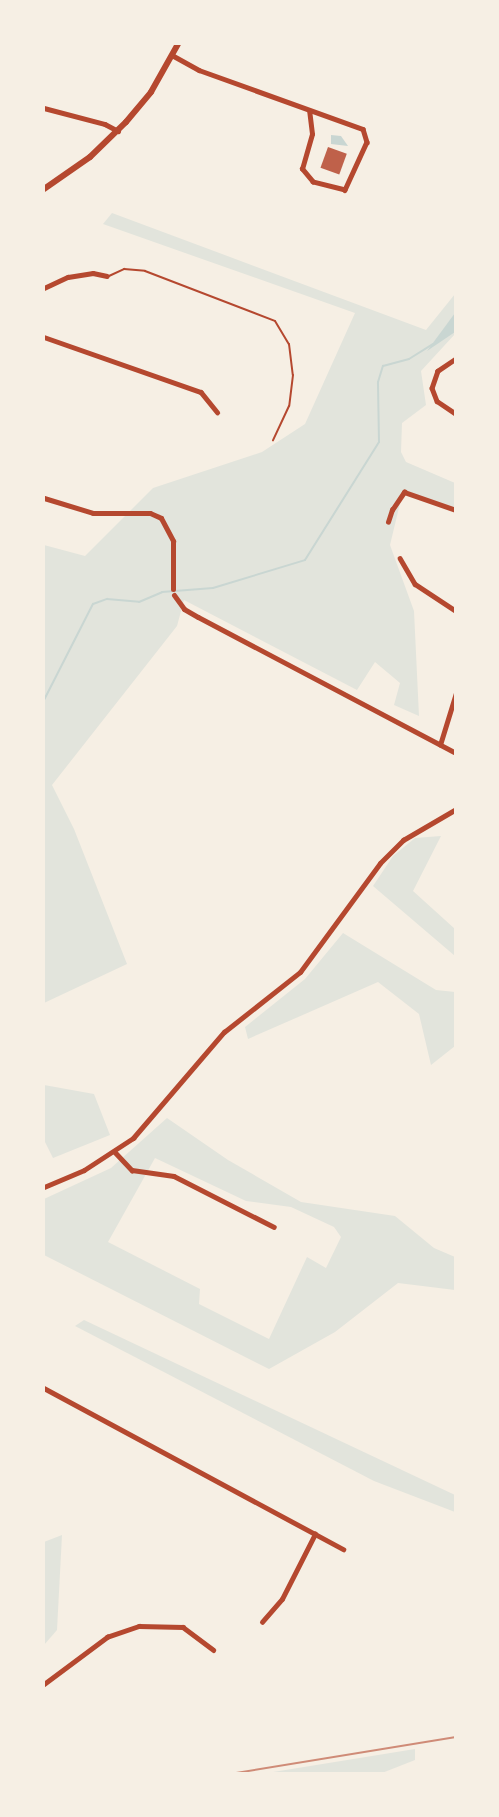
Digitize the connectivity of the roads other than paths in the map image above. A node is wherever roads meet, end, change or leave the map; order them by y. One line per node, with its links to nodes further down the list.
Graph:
1 (178, 44): 2 (main road)
2 (172, 55): 4 (street); 5 (main road)
3 (44, 108): 5 (street)
4 (309, 111): 4 (street)
5 (118, 131): 6 (main road)
6 (44, 189)
7 (107, 276): 8 (street); 13 (lane)
8 (44, 288)
9 (44, 337): 11 (street)
10 (456, 359): 12 (street)
11 (217, 412)
12 (456, 414)
13 (273, 441)
14 (44, 498): 20 (street)
15 (456, 510): 16 (street)
16 (388, 522)
17 (400, 558): 18 (street)
18 (456, 611)
19 (456, 693): 20 (street)
20 (440, 745): 21 (street)
21 (456, 753)
22 (456, 809): 23 (street)
23 (115, 1152): 24 (street); 25 (street)
24 (44, 1187)
25 (274, 1227)
26 (44, 1388): 27 (street)
27 (315, 1534): 28 (street); 29 (street)
28 (343, 1549)
29 (262, 1622)
30 (213, 1650): 31 (street)
31 (44, 1684)

